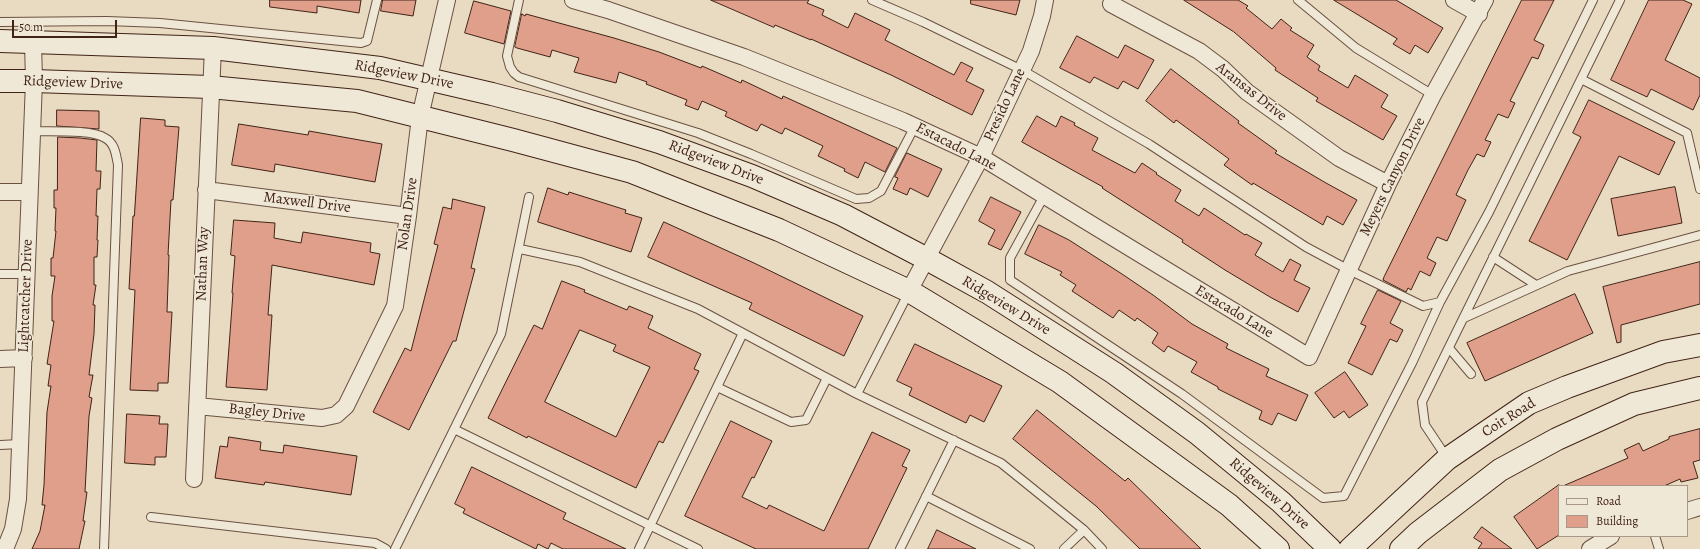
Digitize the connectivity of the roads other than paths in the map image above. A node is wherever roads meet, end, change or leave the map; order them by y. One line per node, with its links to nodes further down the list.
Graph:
1 (377, 0): 13 (lane)
2 (447, 0): 19 (street, Nolan Drive)
3 (519, 0): 25 (lane)
4 (573, 0): 25 (street, Estacado Lane)
5 (872, 0): 17 (lane)
6 (1045, 0): 17 (street, Presido Lane)
7 (1298, 0): 23 (lane)
8 (1454, 0): 12 (street)
9 (1593, 0): 45 (lane)
10 (1620, 0): 18 (lane)
11 (1111, 4): 28 (street, Aransas Drive)
12 (1482, 7): 23 (street, Meyers Canyon Drive)
13 (0, 22)
14 (0, 41): 15 (main road, Ridgeview Drive)
15 (33, 42): 16 (main road, Ridgeview Drive); 20 (street, Lightcatcher Drive)
16 (213, 48): 19 (main road, Ridgeview Drive); 22 (street, Nathan Way)
17 (1022, 70): 27 (street, Presido Lane); 40 (lane)
18 (1582, 79): 29 (lane); 38 (lane)
19 (429, 80): 24 (street, Nolan Drive); 39 (main road, Ridgeview Drive)
20 (34, 81): 21 (main road, Ridgeview Drive); 22 (main road, Ridgeview Drive); 26 (street, Lightcatcher Drive)
21 (0, 82)
22 (210, 87): 24 (main road, Ridgeview Drive); 30 (street, Nathan Way)
23 (1433, 95): 28 (street, Meyers Canyon Drive)
24 (420, 117): 35 (street, Nolan Drive); 44 (main road, Ridgeview Drive)
25 (915, 126): 27 (street, Estacado Lane)
26 (32, 131): 32 (street, Lightcatcher Drive); 75 (lane)
27 (981, 157): 33 (street, Estacado Lane); 39 (street, Presido Lane)
28 (1388, 184): 40 (street, Meyers Canyon Drive)
29 (1700, 189)
30 (206, 190): 35 (street, Maxwell Drive); 58 (street, Nathan Way)
31 (0, 192): 32 (street)
32 (30, 192): 42 (street, Lightcatcher Drive)
33 (1044, 196): 45 (lane); 51 (street, Estacado Lane)
34 (529, 197): 37 (lane)
35 (408, 216): 59 (street, Nolan Drive)
36 (1700, 235): 43 (lane)
37 (520, 249): 47 (lane); 60 (lane)
38 (1493, 257): 43 (lane); 46 (lane)
39 (927, 259): 44 (street, Presido Lane); 85 (main road, Ridgeview Drive)
40 (1349, 270): 45 (lane); 51 (street, Meyers Canyon Drive)
41 (0, 274): 42 (lane)
42 (26, 274): 50 (street, Lightcatcher Drive)
43 (1536, 286): 46 (lane)
44 (909, 291): 57 (lane); 84 (main road, Ridgeview Drive)
45 (1440, 302)
46 (1464, 318): 49 (lane)
47 (743, 333): 54 (lane); 55 (lane)
48 (1700, 346): 64 (main road, Coit Road)
49 (1448, 348): 53 (lane); 64 (lane)
50 (24, 358): 52 (street); 62 (street, Lightcatcher Drive)
51 (1309, 358)
52 (0, 359)
53 (1470, 374)
54 (827, 378): 55 (lane); 57 (lane)
55 (717, 387): 70 (lane)
56 (1700, 388): 87 (main road)
57 (857, 394): 61 (lane)
58 (197, 406): 59 (street, Bagley Drive); 65 (street, Nathan Way)
59 (336, 415)
60 (454, 429): 70 (lane); 77 (lane)
61 (954, 440): 66 (lane); 71 (lane)
62 (20, 444): 63 (lane); 74 (street, Lightcatcher Drive)
63 (0, 445)
64 (1447, 459): 86 (main road, Coit Road)
65 (194, 479)
66 (926, 496): 80 (lane); 81 (lane)
67 (1700, 507): 68 (street)
68 (1688, 511)
69 (151, 517): 76 (lane)
70 (650, 526): 78 (lane); 79 (lane)
71 (1084, 530): 82 (lane); 83 (lane)
72 (1609, 537): 88 (street)
73 (1655, 537): 89 (lane)
74 (5, 549)
75 (104, 549)
76 (386, 549)
77 (395, 549)
78 (639, 549)
79 (698, 549)
80 (900, 549)
81 (1030, 549)
82 (1064, 549)
83 (1102, 549)
84 (1278, 549)
85 (1330, 549)
86 (1350, 549)
87 (1401, 549)
88 (1590, 549)
89 (1659, 549)

